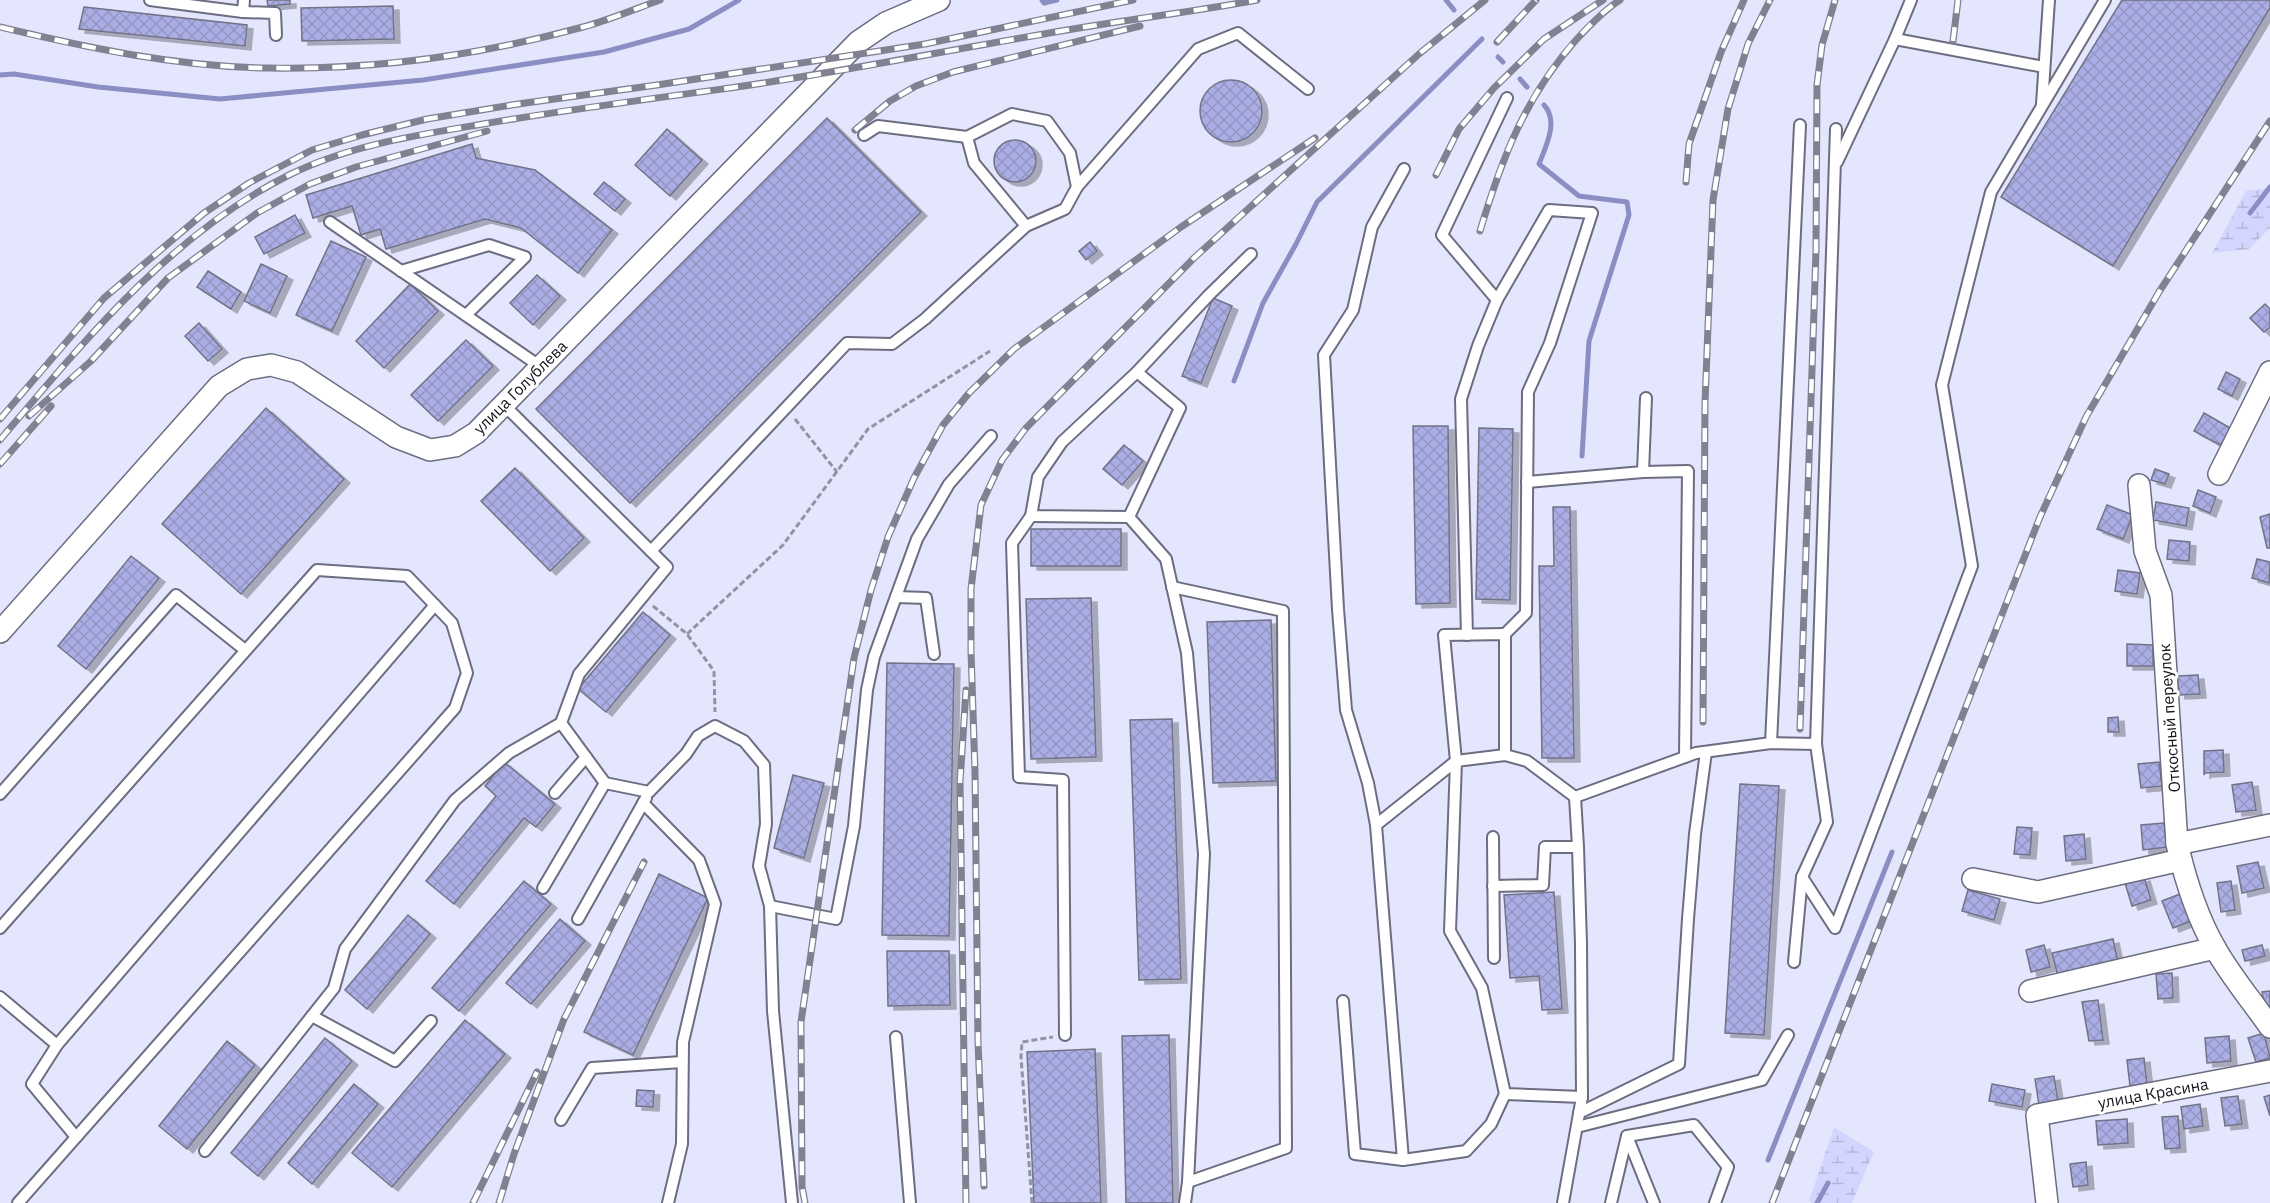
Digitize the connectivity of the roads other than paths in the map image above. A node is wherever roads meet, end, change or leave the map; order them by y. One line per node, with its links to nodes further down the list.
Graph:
1 (150, 0): 7 (lane)
2 (244, 0): 7 (lane)
3 (939, 0): 27 (street, улица Голублева)
4 (1911, 0): 9 (lane)
5 (2049, 0): 10 (lane)
6 (2105, 0): 13 (lane)
7 (243, 12): 8 (lane)
8 (276, 35)
9 (1895, 39): 10 (lane); 18 (lane)
10 (2044, 67): 13 (lane)
11 (1308, 89): 20 (lane)
12 (1507, 98): 25 (lane)
13 (2042, 106): 67 (lane)
14 (1800, 125): 49 (lane)
15 (1836, 129): 18 (lane)
16 (864, 135): 17 (lane)
17 (967, 137): 20 (lane); 22 (lane)
18 (1835, 165): 50 (lane)
19 (1404, 169): 62 (lane)
20 (1077, 187): 22 (lane)
21 (330, 222): 24 (lane)
22 (1026, 226): 39 (lane)
23 (1251, 254): 28 (lane)
24 (401, 271): 26 (lane); 26 (lane)
25 (1497, 300): 35 (lane); 45 (lane)
26 (466, 315): 27 (lane)
27 (541, 367): 31 (street, улица Голублева)
28 (1137, 372): 37 (lane); 38 (lane)
29 (2270, 372): 34 (street)
30 (1646, 398): 33 (lane)
31 (504, 405): 39 (lane); 43 (street, улица Голублева)
32 (991, 436): 41 (lane)
33 (1643, 472): 35 (lane); 54 (lane)
34 (2219, 474)
35 (1527, 482): 44 (lane)
36 (2139, 485): 66 (street, Откосный переулок)
37 (1031, 516): 38 (lane); 83 (lane)
38 (1129, 517): 40 (lane)
39 (651, 551): 48 (lane)
40 (1172, 587): 98 (lane); 98 (lane)
41 (896, 597): 47 (lane); 71 (lane)
42 (435, 605): 46 (lane); 86 (lane); 95 (lane)
43 (0, 632)
44 (1505, 634): 45 (lane); 52 (lane)
45 (1467, 635): 55 (lane)
46 (245, 650): 59 (lane); 73 (lane)
47 (934, 654)
48 (561, 723): 53 (lane); 80 (lane)
49 (1771, 743): 50 (lane); 51 (lane)
50 (1816, 744): 67 (lane)
51 (1706, 752): 54 (lane); 91 (lane)
52 (1504, 755): 55 (lane); 60 (lane)
53 (586, 757): 56 (lane); 58 (lane)
54 (1685, 757): 60 (lane)
55 (1456, 761): 62 (lane); 89 (lane)
56 (605, 783): 57 (lane); 70 (lane)
57 (649, 792): 61 (lane); 71 (lane)
58 (555, 793)
59 (0, 794)
60 (1575, 797): 65 (lane)
61 (643, 803): 72 (lane); 87 (lane)
62 (1376, 825): 97 (lane)
63 (2270, 825): 66 (street)
64 (1493, 837): 69 (lane)
65 (1578, 847): 69 (lane); 90 (lane)
66 (2179, 852): 68 (street); 74 (street, Откосный переулок)
67 (1802, 877): 76 (lane)
68 (1972, 879)
69 (1493, 886): 75 (lane)
70 (543, 888)
71 (770, 906): 101 (lane)
72 (578, 919)
73 (0, 928)
74 (2215, 948): 77 (street); 82 (street, Откосный переулок)
75 (1494, 958)
76 (1794, 962)
77 (2030, 991)
78 (0, 997): 86 (lane)
79 (1343, 1001): 97 (lane)
80 (312, 1016): 81 (lane); 96 (lane)
81 (431, 1021)
82 (2270, 1027)
83 (1065, 1035)
84 (1788, 1035): 93 (lane)
85 (896, 1037): 102 (lane)
86 (57, 1045): 95 (lane)
87 (682, 1062): 92 (lane); 100 (lane)
88 (2270, 1071): 108 (street, улица Красина)
89 (1504, 1094): 90 (lane); 97 (lane)
90 (1582, 1097): 91 (lane)
91 (1579, 1113): 93 (lane)
92 (561, 1120)
93 (1577, 1127): 104 (lane)
94 (1627, 1136): 105 (lane); 106 (lane); 107 (lane)
95 (76, 1137): 99 (lane)
96 (205, 1151)
97 (1403, 1160)
98 (1188, 1182): 103 (lane)
99 (18, 1203)
100 (668, 1203)
101 (792, 1203)
102 (910, 1203)
103 (1185, 1203)
104 (1563, 1203)
105 (1611, 1203)
106 (1654, 1203)
107 (1715, 1203)
108 (2047, 1203)

